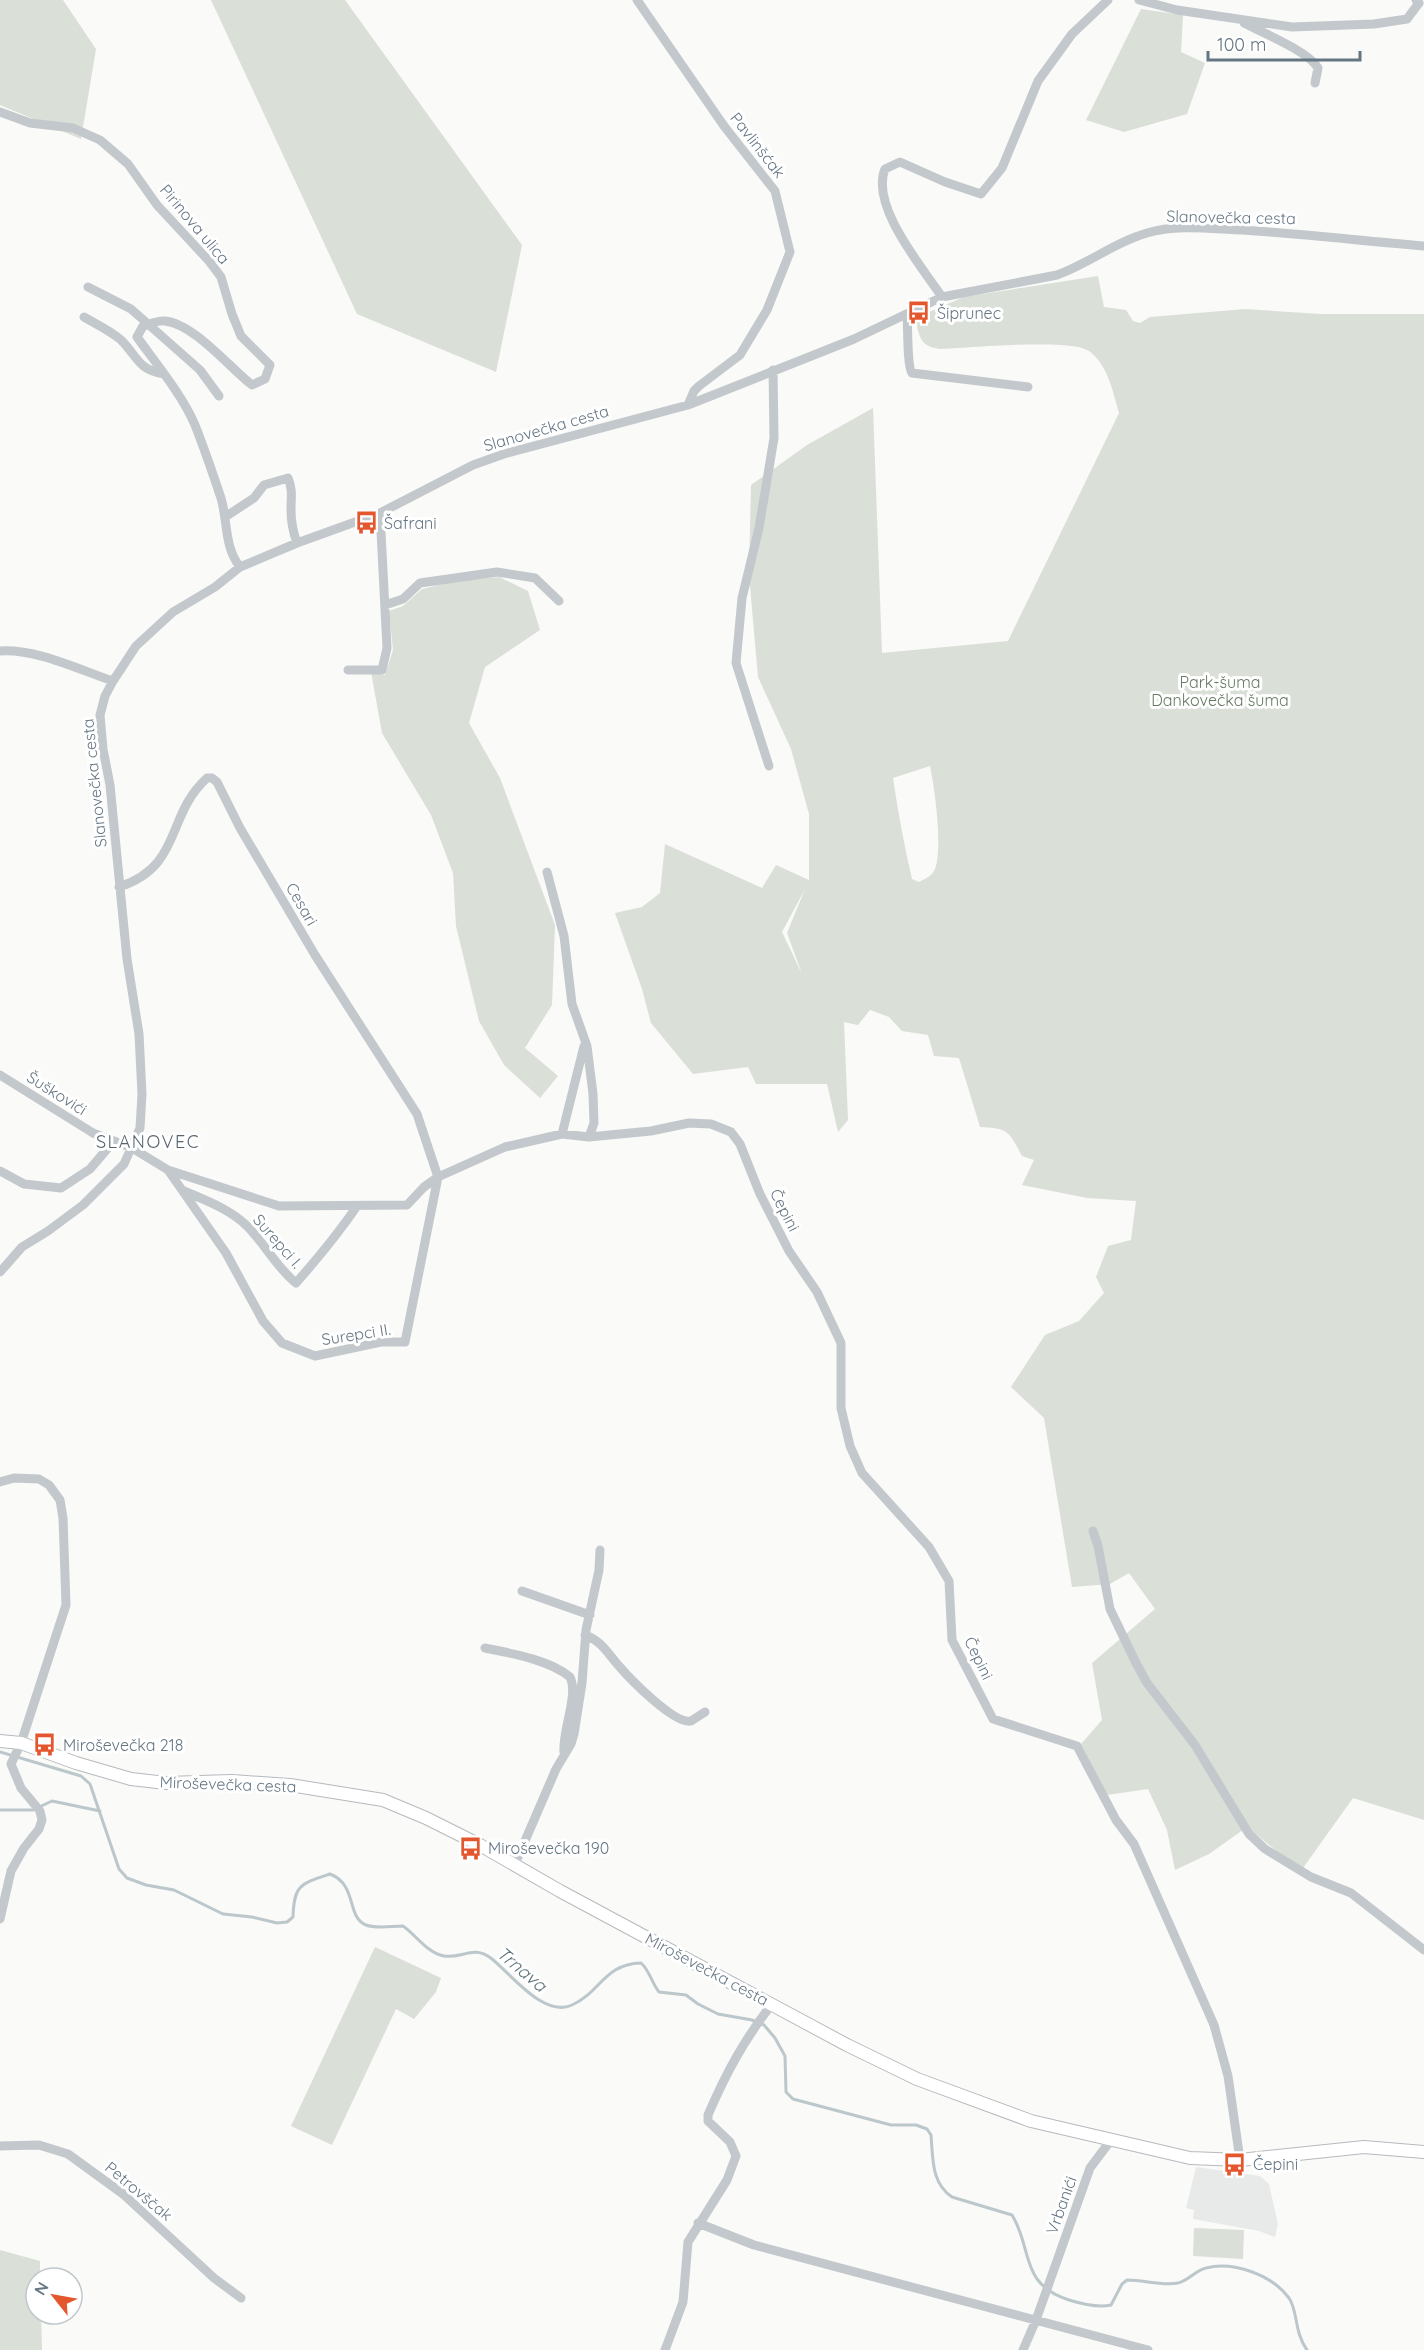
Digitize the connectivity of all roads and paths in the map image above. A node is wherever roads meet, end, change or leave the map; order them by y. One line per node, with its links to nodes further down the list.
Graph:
1 (637, 0): 18 (street, Pavlinšćak)
2 (1107, 0): 10 (street)
3 (1139, 0): 5 (street)
4 (1416, 0): 5 (street)
5 (1237, 19): 6 (street)
6 (1315, 83)
7 (0, 112): 13 (street, Pirinova ulica)
8 (1424, 246): 10 (street, Slanovečka cesta)
9 (88, 287): 13 (street)
10 (942, 297): 11 (street, Slanovečka cesta)
11 (908, 315): 14 (street, Slanovečka cesta); 16 (street)
12 (84, 317): 15 (street)
13 (149, 324): 15 (street); 17 (street)
14 (773, 370): 18 (street, Slanovečka cesta); 28 (street)
15 (164, 374): 20 (street)
16 (1028, 387)
17 (219, 396)
18 (688, 405): 19 (street, Slanovečka cesta)
19 (380, 513): 21 (street, Slanovečka cesta); 24 (street)
20 (225, 517): 21 (street); 22 (street)
21 (297, 543): 22 (street, Slanovečka cesta)
22 (240, 567): 27 (street, Slanovečka cesta)
23 (559, 601): 24 (street)
24 (385, 605): 26 (street)
25 (0, 651): 27 (street)
26 (348, 670)
27 (112, 681): 30 (street, Slanovečka cesta)
28 (769, 766)
29 (547, 872): 31 (street)
30 (119, 887): 36 (street, Slanovečka cesta); 39 (street, Cesari)
31 (585, 1041): 33 (street); 34 (street)
32 (0, 1075): 35 (street, Šuškovići)
33 (562, 1134): 34 (street); 39 (street)
34 (589, 1137): 61 (street, Čepini)
35 (113, 1142): 36 (street, Šuškovići); 38 (street)
36 (132, 1148): 37 (street); 42 (street, Slanovečka cesta)
37 (168, 1170): 40 (street, Surepci II.); 41 (street)
38 (0, 1171)
39 (438, 1177): 40 (street, Surepci II.); 41 (street)
40 (182, 1190): 41 (street, Surepci I.)
41 (357, 1206)
42 (0, 1272)
43 (0, 1482): 52 (street)
44 (1093, 1531): 56 (street)
45 (600, 1550): 47 (street)
46 (522, 1591): 47 (street)
47 (590, 1615): 48 (street)
48 (585, 1635): 50 (street); 53 (street)
49 (485, 1648): 53 (street)
50 (705, 1712)
51 (0, 1741): 52 (main road, Miroševečka cesta)
52 (16, 1752): 54 (main road, Miroševečka cesta); 55 (street)
53 (564, 1752): 54 (street)
54 (515, 1864): 57 (main road, Miroševečka cesta)
55 (0, 1919)
56 (1424, 1950)
57 (772, 2004): 58 (main road, Miroševečka cesta); 62 (street)
58 (1111, 2140): 61 (main road, Miroševečka cesta); 64 (street, Vrbanići)
59 (0, 2146): 63 (street, Petrovščak)
60 (1424, 2152): 61 (main road, Miroševečka cesta)
61 (1240, 2160)
62 (698, 2223): 64 (street); 65 (street)
63 (241, 2298)
64 (1036, 2320): 66 (street, Vrbanići); 67 (street)
65 (665, 2350)
66 (1023, 2350)
67 (1148, 2350)

